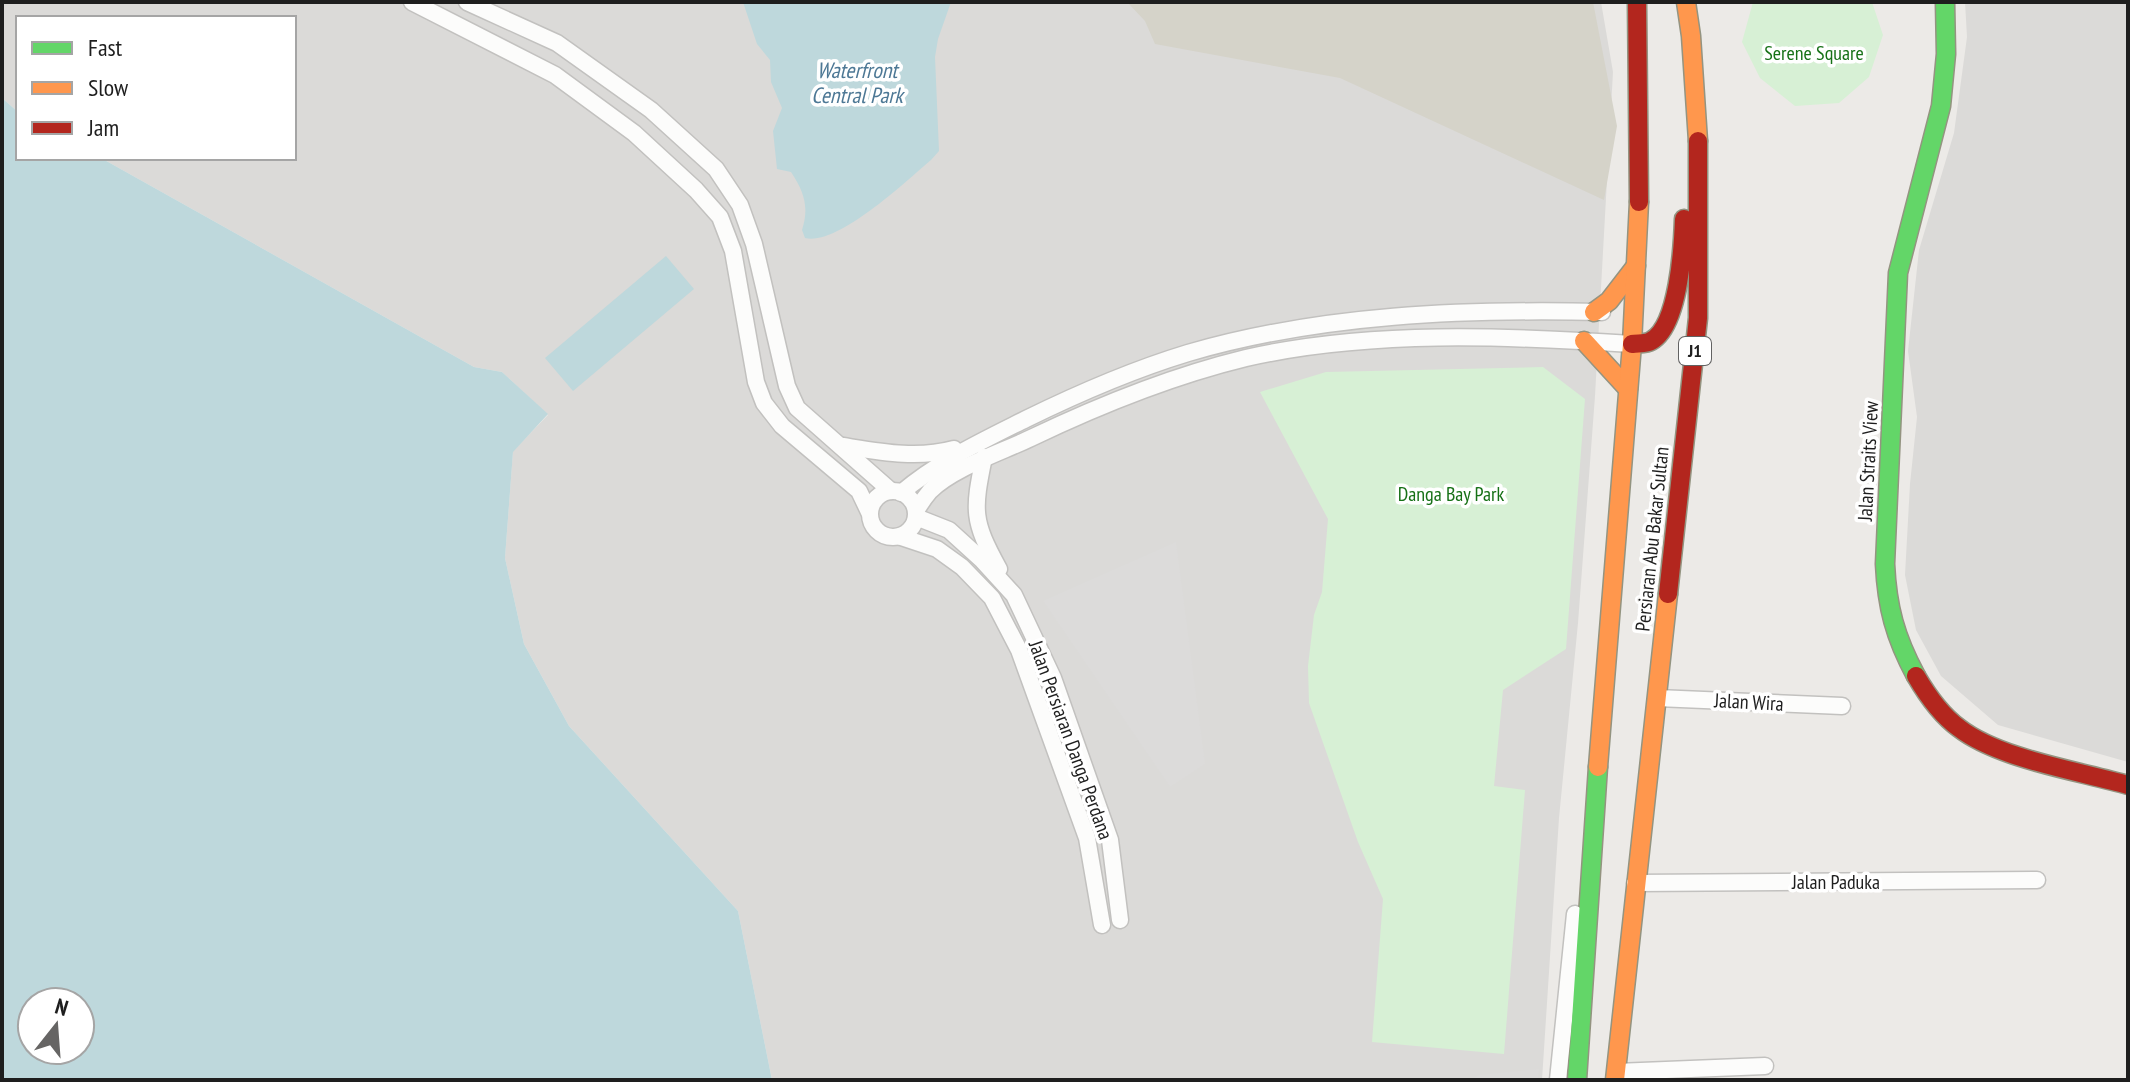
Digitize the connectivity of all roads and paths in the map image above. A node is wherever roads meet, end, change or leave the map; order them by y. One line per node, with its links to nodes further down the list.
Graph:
1 (412, 2): 17 (street)
2 (467, 2): 14 (street)
3 (1637, 2): 7 (main road, Persiaran Abu Bakar Sultan)
4 (1686, 2): 6 (main road, Persiaran Abu Bakar Sultan / J1)
5 (1945, 2): 25 (main road, Jalan Straits View)
6 (1695, 94): 10 (main road); 19 (main road, Persiaran Abu Bakar Sultan / J1)
7 (1636, 266): 8 (main road); 9 (main road, Persiaran Abu Bakar Sultan)
8 (1594, 312): 9 (street); 15 (street)
9 (1633, 312): 10 (main road); 12 (main road, Persiaran Abu Bakar Sultan)
10 (1667, 324): 12 (main road); 19 (main road)
11 (1584, 341): 12 (street); 13 (main road); 15 (street)
12 (1632, 344): 13 (main road, Persiaran Abu Bakar Sultan)
13 (1628, 389): 24 (main road, Persiaran Abu Bakar Sultan)
14 (841, 446): 15 (street); 16 (street)
15 (979, 450): 16 (street); 18 (street); 21 (street)
16 (896, 492): 17 (street); 18 (street)
17 (869, 512): 20 (street)
18 (916, 514): 20 (street); 21 (street, Jalan Persiaran Danga Perdana)
19 (1675, 530): 22 (main road, Persiaran Abu Bakar Sultan / J1)
20 (901, 537): 29 (street, Jalan Persiaran Danga Perdana)
21 (1014, 595): 28 (street, Jalan Persiaran Danga Perdana)
22 (1657, 698): 23 (street, Jalan Wira); 27 (main road, Persiaran Abu Bakar Sultan / J1)
23 (1842, 706)
24 (1598, 779): 32 (street); 33 (main road, Persiaran Abu Bakar Sultan)
25 (2128, 785)
26 (2037, 880): 27 (street, Jalan Paduka)
27 (1635, 883): 31 (main road, Persiaran Abu Bakar Sultan / J1)
28 (1120, 920)
29 (1102, 925)
30 (1765, 1066): 31 (street)
31 (1616, 1076)
32 (1558, 1080)
33 (1577, 1080)

